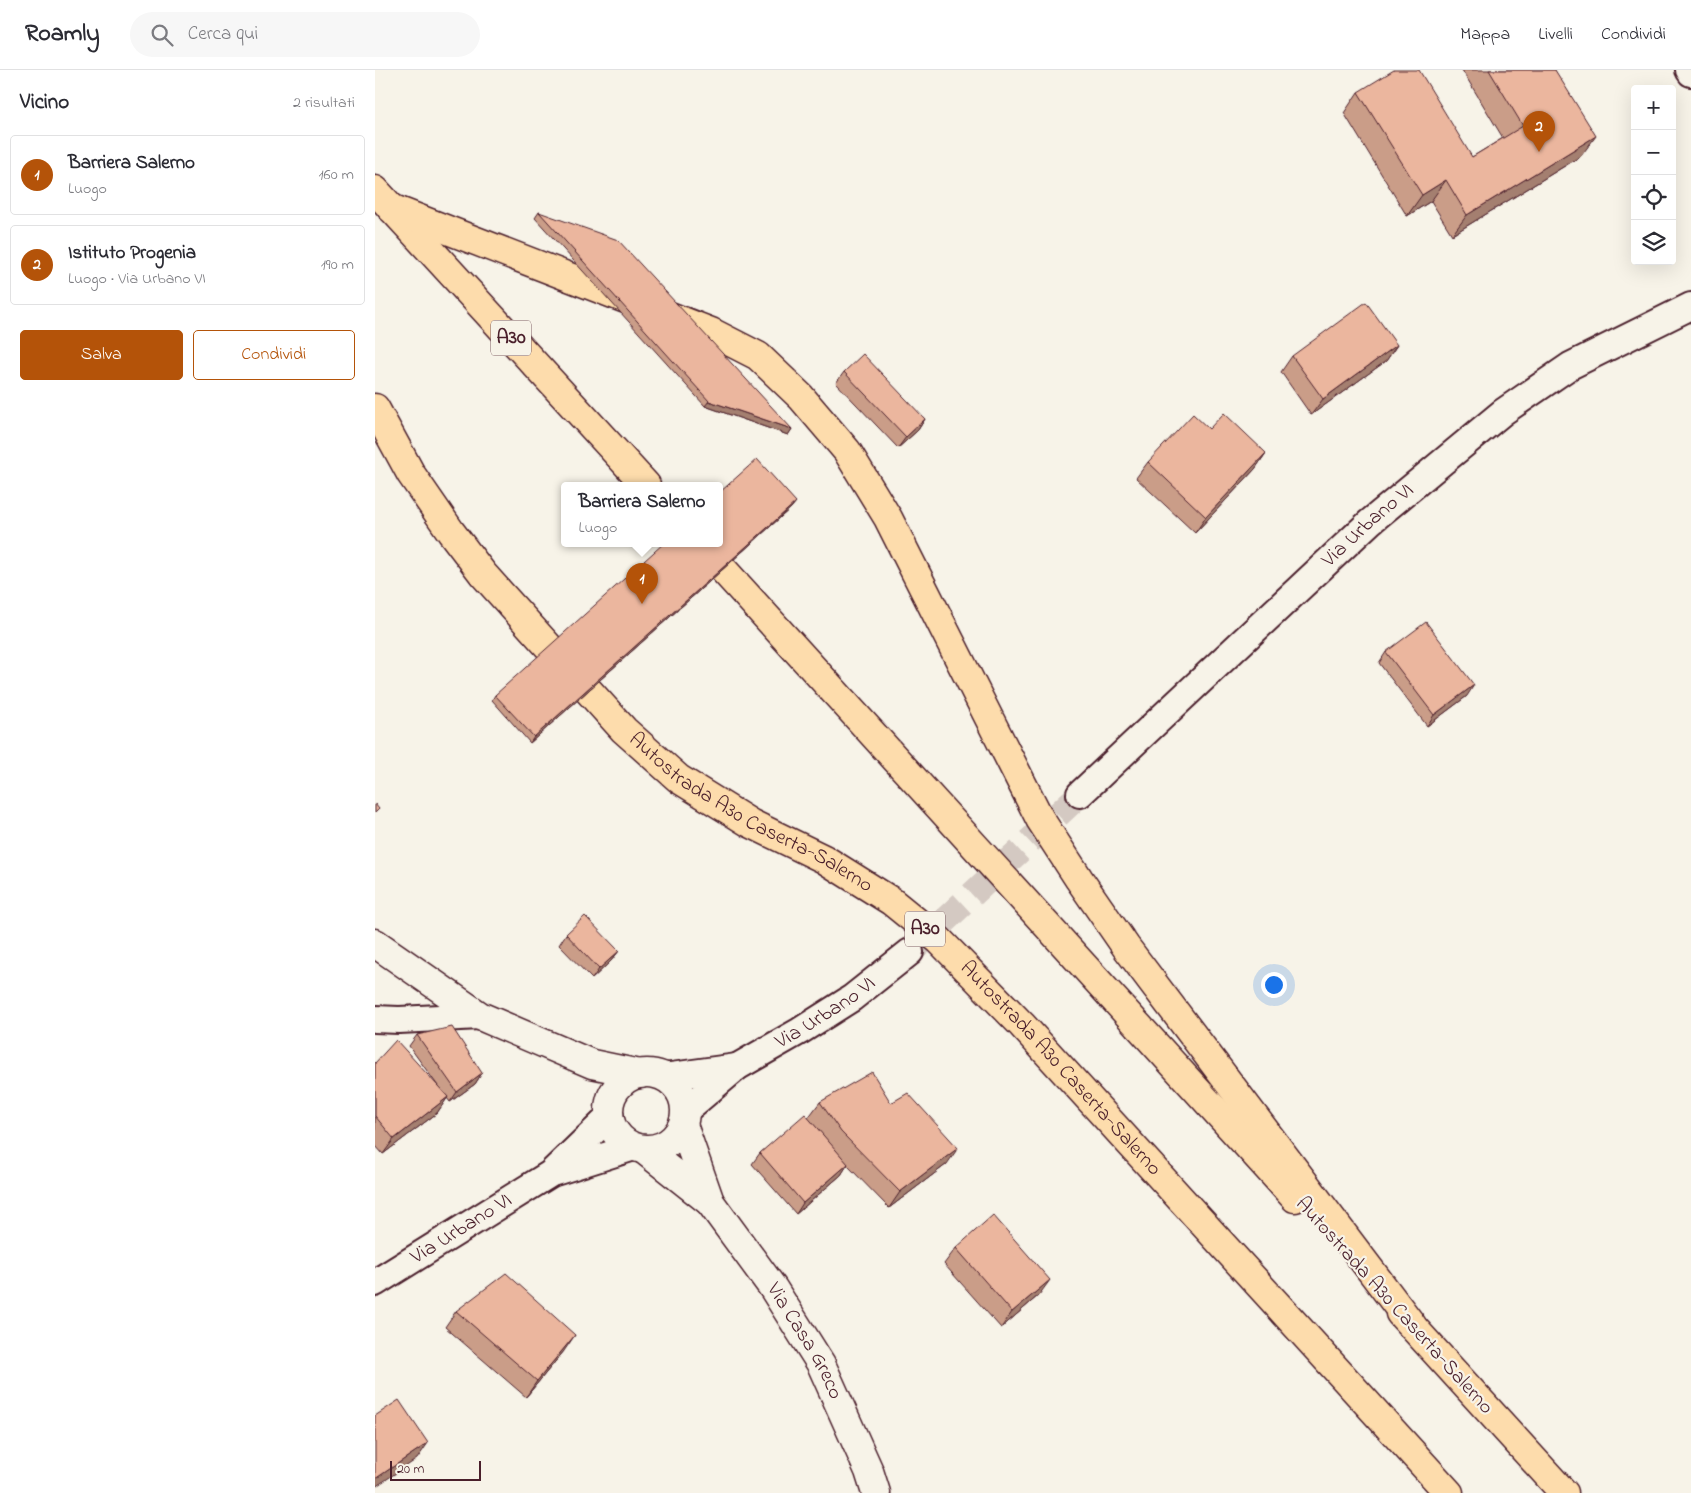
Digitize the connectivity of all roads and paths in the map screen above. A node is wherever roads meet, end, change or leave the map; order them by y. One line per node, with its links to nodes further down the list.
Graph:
1 (383, 199): 4 (highway, A30); 20 (highway)
2 (1691, 306): 6 (street, Via Urbano VI)
3 (375, 408): 22 (highway, Autostrada A30 Caserta-Salerno / A30)
4 (643, 482)
5 (703, 547): 20 (highway, Autostrada A30 Caserta-Salerno)
6 (1080, 794)
7 (375, 943): 9 (main road)
8 (910, 952): 12 (street, Via Urbano VI)
9 (480, 1016): 10 (street); 11 (main road)
10 (375, 1019)
11 (592, 1064): 13 (main road); 14 (main road)
12 (737, 1067): 13 (street); 15 (street)
13 (652, 1075): 14 (main road); 15 (main road)
14 (610, 1112): 16 (main road); 17 (street, Via Urbano VI)
15 (684, 1118): 16 (main road); 18 (main road)
16 (638, 1148): 17 (street, Via Urbano VI); 18 (main road)
17 (550, 1174): 19 (street, Via Urbano VI)
18 (709, 1202): 21 (main road, Via Casa Greco)
19 (375, 1283)
20 (1411, 1325): 23 (highway, Autostrada A30 Caserta-Salerno)
21 (876, 1493)
22 (1449, 1493)
23 (1564, 1493)

